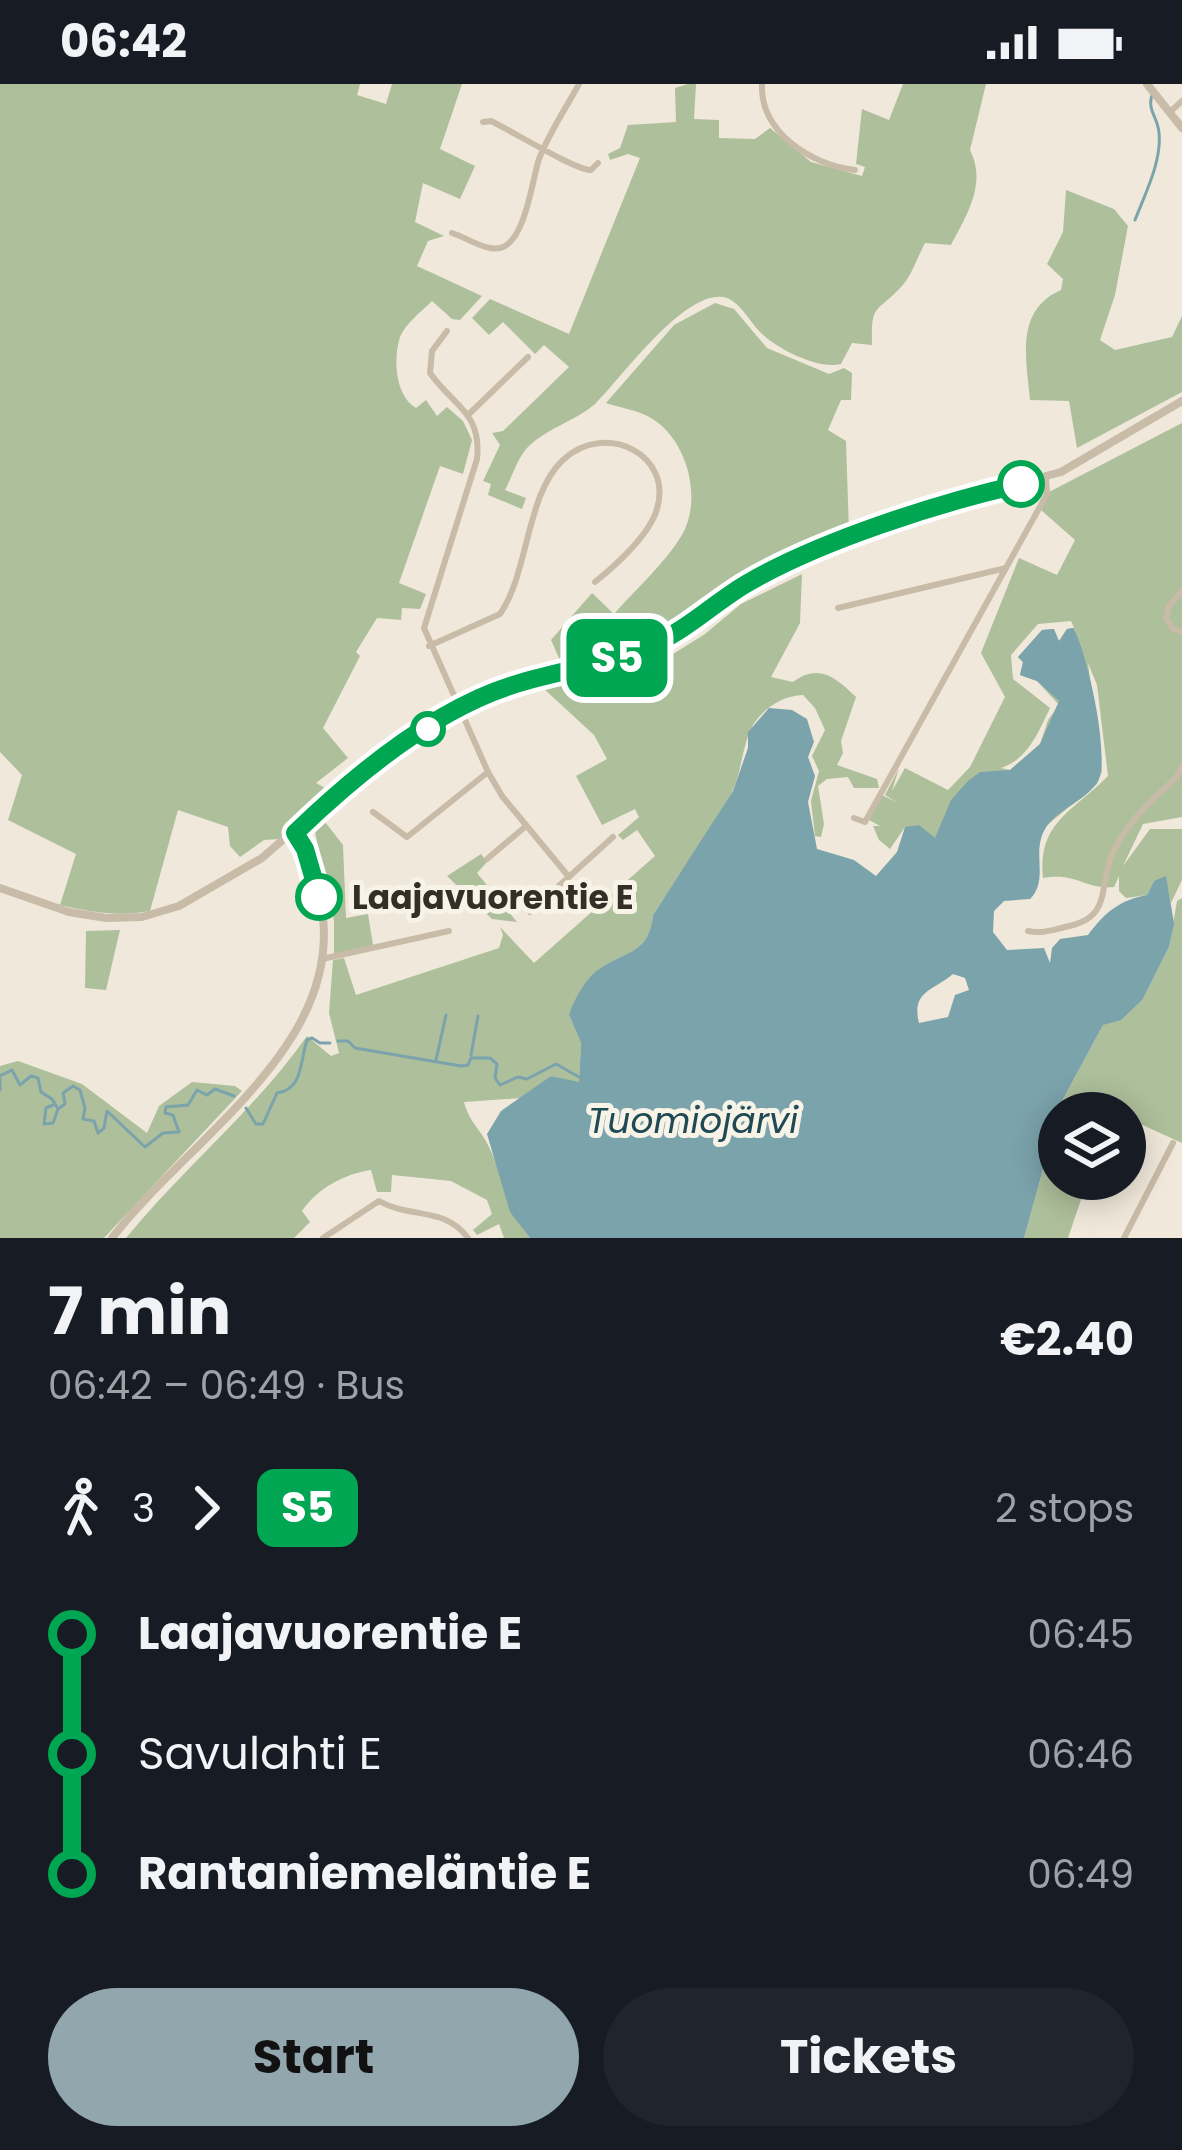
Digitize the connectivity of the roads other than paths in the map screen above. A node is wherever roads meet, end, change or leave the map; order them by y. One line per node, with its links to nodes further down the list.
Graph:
1 (579, 84): 8 (street)
2 (762, 84): 10 (street)
3 (1147, 84): 5 (street)
4 (1182, 101): 5 (street)
5 (1171, 111): 7 (street)
6 (483, 122): 8 (street)
7 (1182, 128)
8 (544, 147): 9 (street); 11 (street)
9 (598, 163)
10 (855, 170)
11 (452, 233)
12 (447, 331): 15 (street)
13 (527, 357): 15 (street)
14 (1182, 401): 16 (street)
15 (468, 415): 22 (street)
16 (1046, 478): 17 (street); 23 (street)
17 (1006, 568): 20 (street); 27 (street)
18 (595, 582): 22 (street)
19 (1182, 591): 21 (street)
20 (838, 608)
21 (1182, 632)
22 (429, 646): 23 (street)
23 (460, 710): 25 (street); 29 (street)
24 (1182, 766): 36 (street)
25 (488, 772): 26 (street); 28 (street)
26 (373, 812)
27 (854, 818)
28 (526, 826): 31 (street); 32 (street)
29 (295, 833): 33 (street); 37 (street)
30 (614, 837): 32 (street)
31 (487, 859)
32 (569, 877): 34 (street)
33 (0, 888)
34 (530, 912)
35 (449, 931): 37 (street)
36 (1028, 932)
37 (322, 959): 39 (street)
38 (1174, 1143): 42 (street)
39 (112, 1238)
40 (322, 1238): 41 (street)
41 (469, 1238)
42 (1124, 1238)

